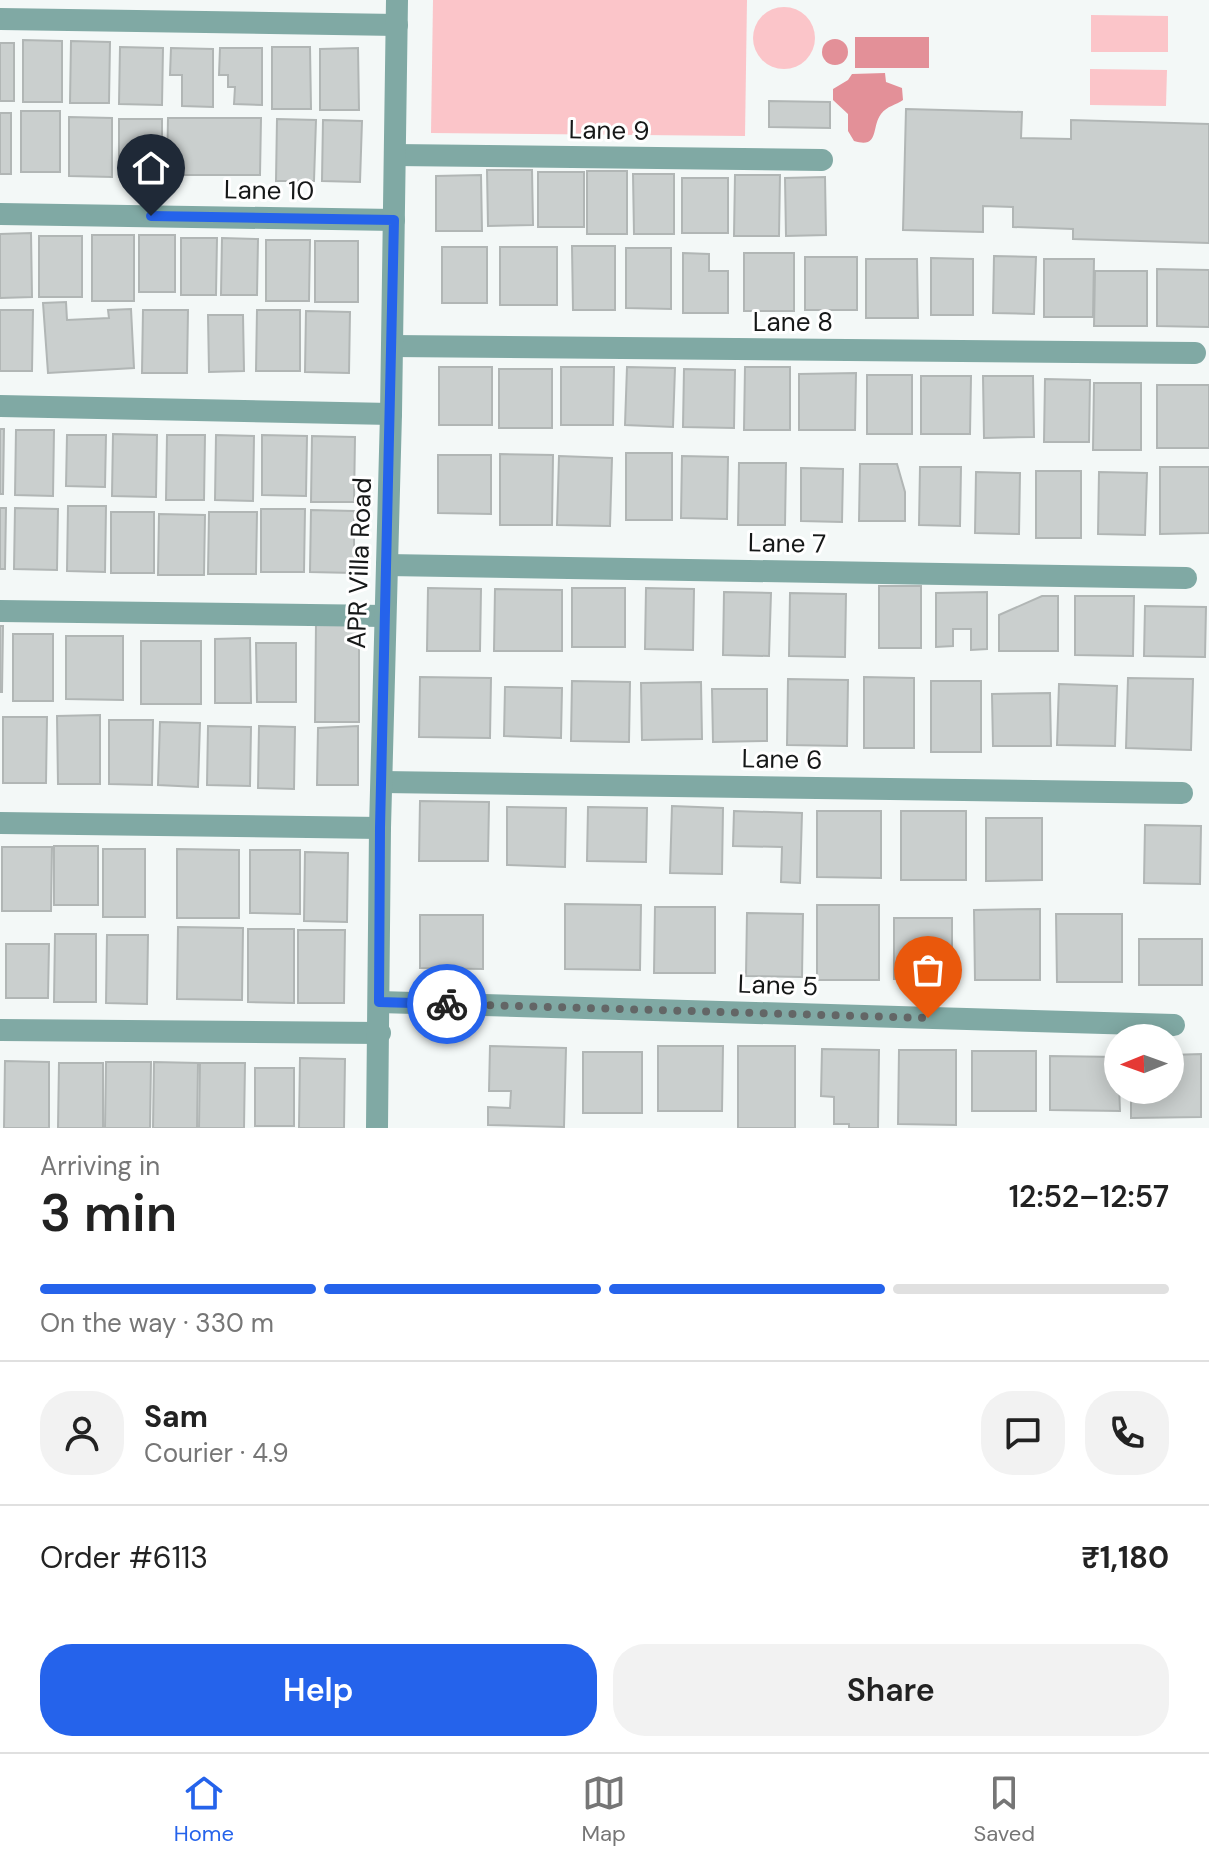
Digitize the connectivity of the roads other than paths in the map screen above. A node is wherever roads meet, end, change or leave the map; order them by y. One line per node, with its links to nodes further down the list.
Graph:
1 (397, 0): 3 (street, APR Villa Road)
2 (0, 19): 3 (street)
3 (397, 25): 4 (street, APR Villa Road)
4 (395, 155): 5 (street, Lane 9); 7 (street, APR Villa Road)
5 (822, 160)
6 (0, 214): 7 (street, Lane 10)
7 (394, 220): 8 (street, APR Villa Road)
8 (392, 346): 9 (street, Lane 8); 11 (street, APR Villa Road)
9 (1195, 353)
10 (0, 406): 11 (street)
11 (391, 414): 12 (street, APR Villa Road)
12 (387, 565): 13 (street, Lane 7); 15 (street, APR Villa Road)
13 (1186, 578)
14 (0, 611): 15 (street)
15 (385, 616): 16 (street, APR Villa Road)
16 (382, 782): 17 (street, Lane 6); 19 (street, APR Villa Road)
17 (1182, 793)
18 (0, 823): 19 (street)
19 (380, 828): 20 (street, APR Villa Road)
20 (379, 1002): 21 (street, Lane 5); 23 (street, APR Villa Road)
21 (1139, 1024)
22 (0, 1030): 23 (street)
23 (380, 1033): 24 (street, APR Villa Road)
24 (377, 1128)

